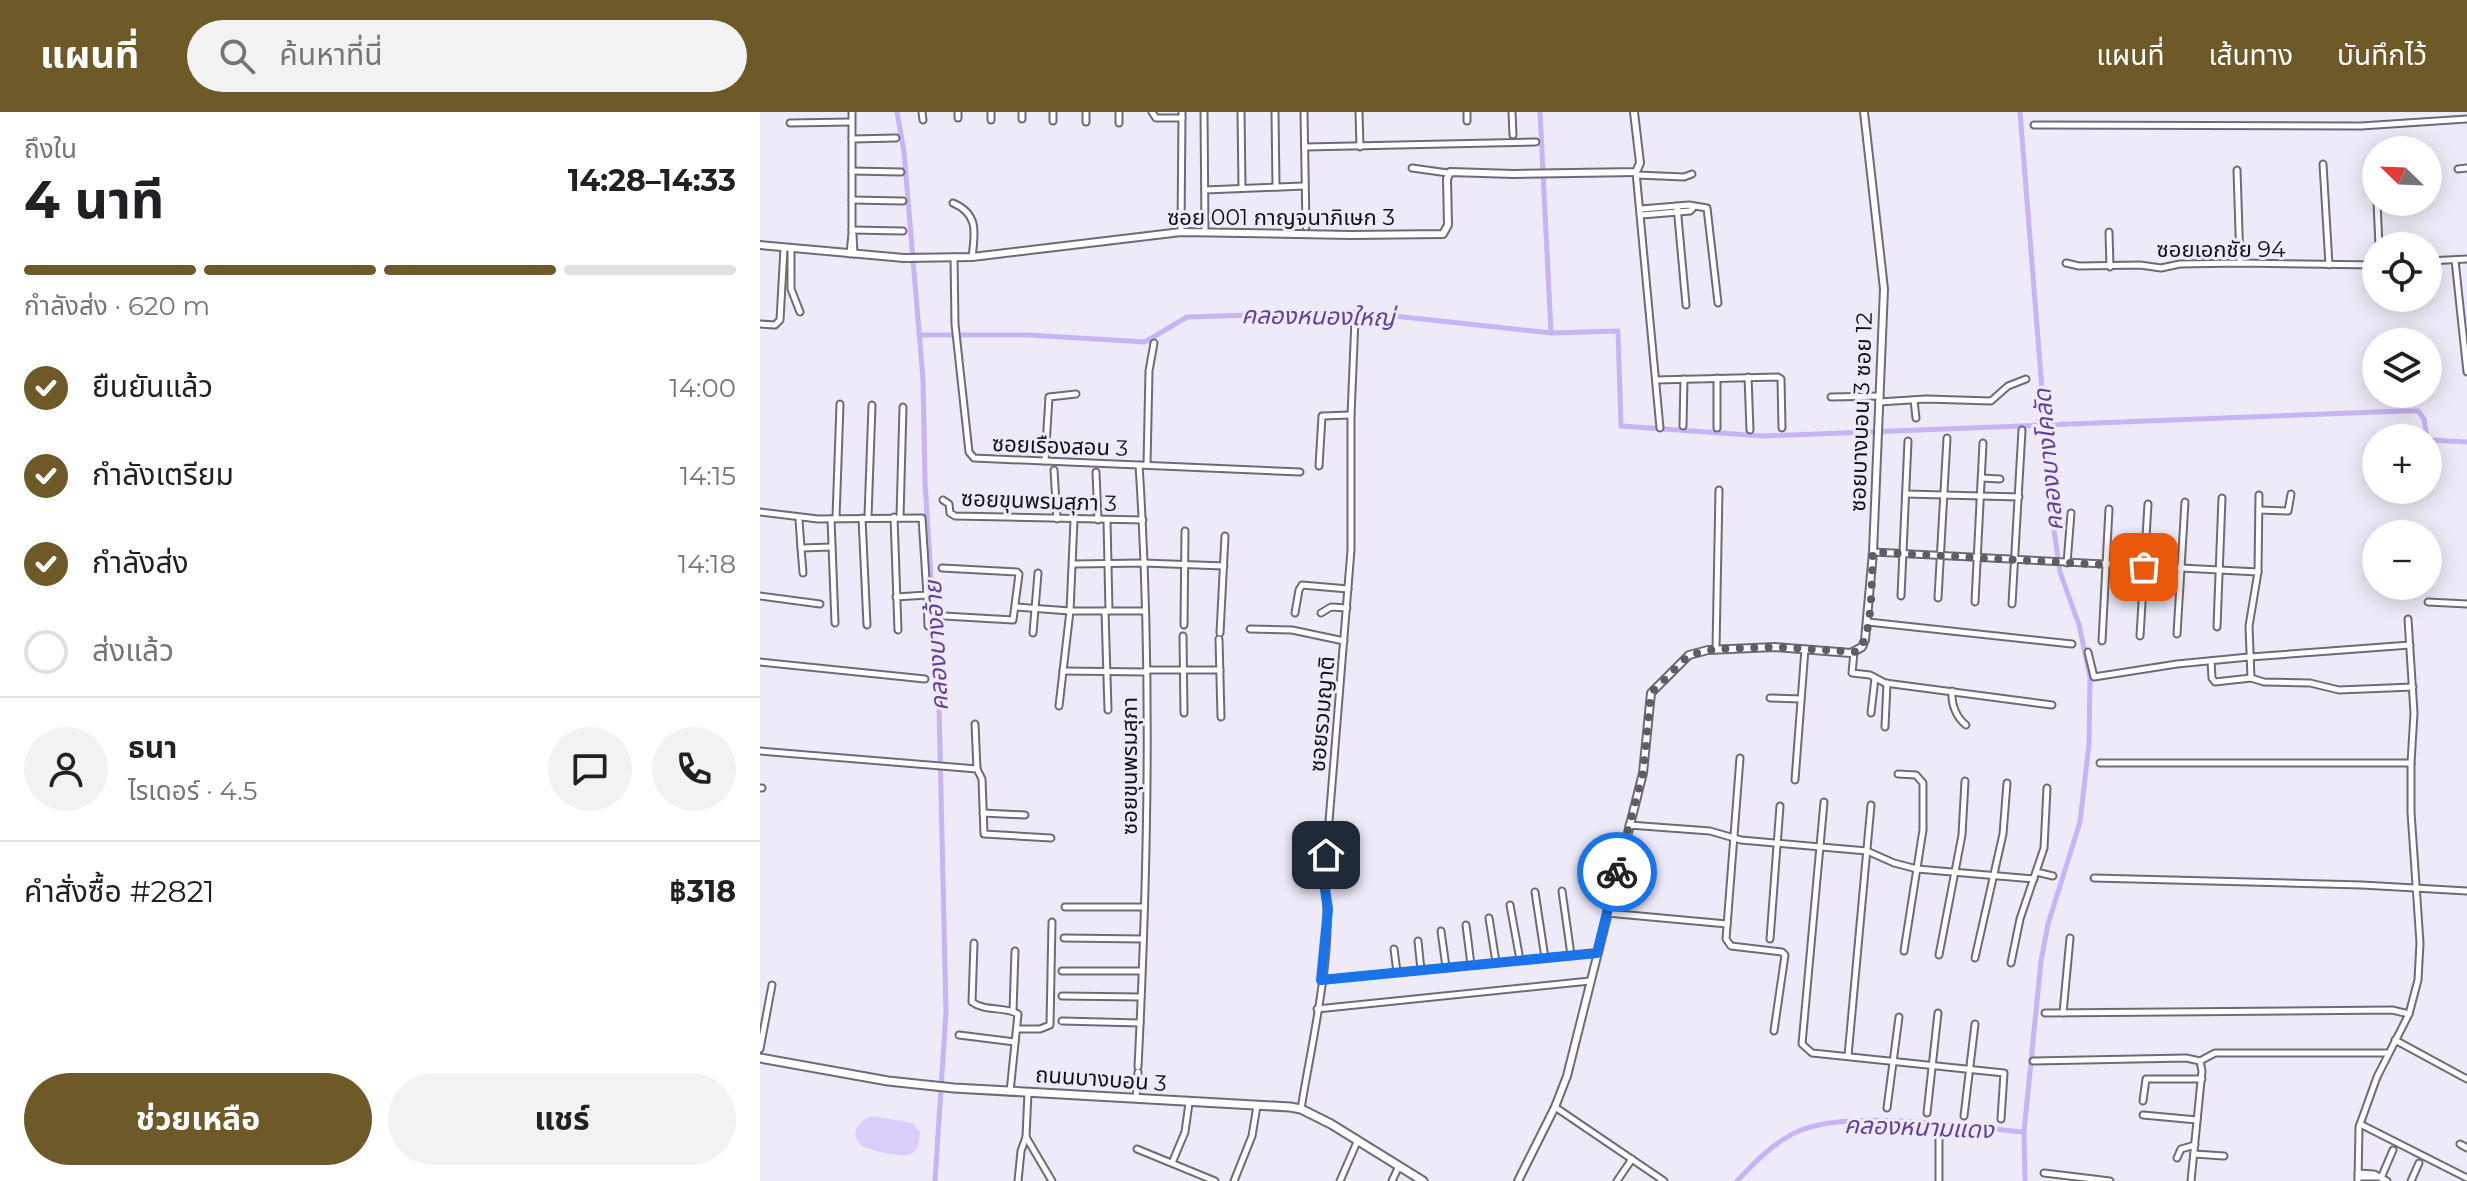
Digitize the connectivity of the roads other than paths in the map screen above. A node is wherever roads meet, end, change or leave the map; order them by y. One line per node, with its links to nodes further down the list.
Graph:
1 (852, 112): 23 (street)
2 (922, 112): 19 (street)
3 (991, 112): 20 (street)
4 (1053, 112): 21 (street)
5 (1086, 112): 24 (street)
6 (1119, 112): 26 (street)
7 (1152, 112): 17 (street)
8 (1204, 112): 47 (street)
9 (1241, 112): 46 (street)
10 (1275, 112): 44 (street)
11 (1304, 112): 32 (street)
12 (1359, 112): 33 (street)
13 (1467, 112): 22 (street)
14 (1512, 112): 28 (street)
15 (1634, 112): 42 (street)
16 (1864, 112): 86 (street, ซอยบางบอน 3 ซอย 12)
17 (1182, 115): 57 (street)
18 (2467, 119): 27 (street)
19 (923, 120)
20 (991, 120)
21 (1053, 121)
22 (1467, 121)
23 (851, 122): 25 (street); 30 (street)
24 (1086, 122)
25 (790, 123)
26 (1119, 123)
27 (2034, 125)
28 (1513, 135)
29 (896, 138): 30 (street)
30 (852, 139): 39 (street)
31 (1536, 142): 33 (street)
32 (1305, 147): 33 (street); 45 (street)
33 (1360, 147)
34 (2323, 164): 69 (street)
35 (1412, 168): 41 (street)
36 (2467, 168): 37 (street)
37 (2458, 169)
38 (2237, 170): 68 (street)
39 (852, 171): 40 (street); 48 (street)
40 (901, 172)
41 (1448, 173): 42 (street); 55 (street, ซอย 001 กาญจนาภิเษก 3)
42 (1636, 173): 43 (street); 52 (street)
43 (1692, 174)
44 (1276, 186): 45 (street); 46 (street)
45 (1304, 186): 53 (street)
46 (1242, 187): 47 (street)
47 (1205, 190): 55 (street)
48 (851, 200): 49 (street); 56 (street)
49 (903, 201)
50 (953, 203): 63 (street)
51 (1677, 209): 52 (street); 72 (street); 73 (street)
52 (1642, 212): 83 (street)
53 (1306, 227)
54 (903, 231): 56 (street)
55 (1205, 231): 57 (street, ซอย 001 กาญจนาภิเษก 3)
56 (852, 232): 61 (street)
57 (1181, 232): 63 (street, ซอย 001 กาญจนาภิเษก 3)
58 (2109, 232): 71 (street)
59 (760, 245): 60 (street, ซอย 001 กาญจนาภิเษก 3)
60 (788, 249): 61 (street, ซอย 001 กาญจนาภิเษก 3); 74 (street); 76 (street)
61 (852, 254): 62 (street, ซอย 001 กาญจนาภิเษก 3)
62 (954, 257): 63 (street, ซอย 001 กาญจนาภิเษก 3); 102 (street, ซอยเรืองสอน 3)
63 (972, 257)
64 (2467, 259): 66 (street)
65 (2442, 260): 66 (street)
66 (2455, 260): 78 (street)
67 (2066, 263): 71 (street, ซอยเอกชัย 94)
68 (2240, 263): 69 (street, ซอยเอกชัย 94); 71 (street, ซอยเอกชัย 94)
69 (2329, 265): 70 (street, ซอยเอกชัย 94)
70 (2362, 265)
71 (2110, 267)
72 (1718, 303)
73 (1686, 305)
74 (800, 312)
75 (1355, 319): 91 (street, ซอยรวมญาติ)
76 (760, 324)
77 (1154, 343): 104 (street)
78 (2467, 372)
79 (1748, 377): 80 (street); 96 (street); 97 (street)
80 (1717, 378): 81 (street); 95 (street)
81 (1684, 379): 83 (street); 93 (street)
82 (2026, 379): 87 (street)
83 (1656, 380): 94 (street)
84 (1076, 394): 102 (street)
85 (1831, 397): 86 (street)
86 (1880, 399): 87 (street); 139 (street, ซอยบางบอน 3 ซอย 12)
87 (1914, 400): 92 (street)
88 (840, 404): 128 (street)
89 (872, 405): 126 (street)
90 (903, 407): 127 (street)
91 (1351, 415): 105 (street); 158 (street, ซอยรวมญาติ)
92 (1916, 418)
93 (1683, 426)
94 (1660, 428)
95 (1717, 428)
96 (1782, 428)
97 (1750, 430)
98 (2022, 430): 117 (street)
99 (1947, 438): 114 (street)
100 (1908, 441): 112 (street)
101 (1983, 443): 109 (street)
102 (1045, 461): 103 (street, ซอยเรืองสอน 3)
103 (1139, 465): 104 (street, ซอยเรืองสอน 3); 134 (street, ซอยขุนพรมสุภา)
104 (1147, 465): 108 (street, ซอยเรืองสอน 3)
105 (1319, 466)
106 (1054, 470): 129 (street)
107 (1096, 472): 132 (street)
108 (1300, 472)
109 (1982, 478): 110 (street); 116 (street)
110 (2000, 479)
111 (1719, 490): 195 (street)
112 (1906, 494): 114 (street); 140 (street)
113 (2291, 494): 123 (street)
114 (1944, 495): 116 (street); 141 (street)
115 (2259, 495): 123 (street)
116 (1981, 496): 117 (street); 142 (street)
117 (2019, 497): 143 (street)
118 (2222, 498): 154 (street)
119 (943, 500): 129 (street, ซอยขุนพรมสุภา 3)
120 (2185, 502): 153 (street)
121 (2148, 504): 151 (street)
122 (2109, 509): 149 (street)
123 (2259, 510): 155 (street)
124 (760, 512): 128 (street)
125 (2071, 513): 145 (street)
126 (865, 517): 127 (street); 128 (street); 181 (street)
127 (897, 517): 159 (street); 162 (street)
128 (834, 518): 137 (street)
129 (1057, 519): 131 (street, ซอยขุนพรมสุภา 3)
130 (799, 520): 138 (street)
131 (1074, 520): 132 (street, ซอยขุนพรมสุภา 3); 146 (street)
132 (1098, 520): 133 (street, ซอยขุนพรมสุภา 3)
133 (1107, 520): 134 (street, ซอยขุนพรมสุภา 3); 147 (street)
134 (1143, 520): 144 (street, ซอยขุนพรมสุภา)
135 (1185, 531): 148 (street)
136 (1225, 536): 150 (street)
137 (832, 547): 138 (street); 180 (street)
138 (801, 548): 156 (street)
139 (1873, 552): 140 (street); 179 (street, ซอยบางบอน 3 ซอย 12)
140 (1904, 555): 141 (street); 161 (street)
141 (1941, 557): 142 (street); 163 (street)
142 (1979, 558): 143 (street); 164 (street)
143 (2016, 561): 145 (street); 167 (street)
144 (1144, 563): 147 (street); 148 (street); 174 (street, ซอยขุนพรมสุภา)
145 (2065, 563): 149 (street)
146 (1074, 564): 147 (street); 172 (street)
147 (1108, 564): 173 (street)
148 (1185, 564): 150 (street); 182 (street)
149 (2106, 565): 151 (street); 192 (street)
150 (1224, 566): 202 (street)
151 (2144, 567): 153 (street); 190 (street)
152 (942, 568): 169 (street)
153 (2181, 568): 154 (street); 188 (street)
154 (2220, 570): 155 (street); 184 (street)
155 (2258, 572): 199 (street)
156 (803, 573)
157 (1038, 573): 171 (street)
158 (1348, 589): 170 (street, ซอยรวมญาติ); 175 (street)
159 (927, 595): 162 (street); 183 (street)
160 (760, 596): 166 (street)
161 (1901, 596)
162 (896, 597): 186 (street)
163 (1938, 598)
164 (1975, 602)
165 (2428, 602): 168 (street)
166 (820, 604)
167 (2012, 604)
168 (2467, 604)
169 (1016, 607): 171 (street); 177 (street)
170 (1347, 608): 176 (street); 191 (street, ซอยรวมญาติ)
171 (1036, 609): 172 (street); 187 (street)
172 (1070, 611): 173 (street); 203 (street)
173 (1107, 611): 174 (street); 206 (street)
174 (1144, 611): 204 (street, ซอยขุนพรมสุภา)
175 (1295, 613)
176 (1321, 613)
177 (944, 616)
178 (2408, 619): 194 (street)
179 (1868, 622): 193 (street); 197 (street, ซอยบางบอน 3 ซอย 12)
180 (835, 623)
181 (867, 625)
182 (1184, 625)
183 (928, 626)
184 (2217, 627)
185 (1250, 629): 191 (street)
186 (898, 630)
187 (1033, 633)
188 (2177, 634)
189 (1183, 636): 205 (street)
190 (2140, 636)
191 (1344, 641): 287 (street, ซอยรวมญาติ)
192 (2102, 641)
193 (2072, 644)
194 (2410, 645): 199 (street); 211 (street)
195 (1716, 649): 196 (street); 239 (street)
196 (1805, 649): 197 (street); 214 (street)
197 (1854, 652): 207 (street)
198 (2088, 652): 200 (street)
199 (2250, 657): 200 (street); 208 (street)
200 (2211, 661): 208 (street)
201 (760, 662): 209 (street)
202 (1220, 670): 205 (street); 220 (street)
203 (1063, 671): 206 (street); 216 (street)
204 (1146, 671): 205 (street); 206 (street); 257 (street, ซอยขุนพรมสุภา)
205 (1183, 671): 218 (street)
206 (1108, 672): 217 (street)
207 (1875, 678): 210 (street); 219 (street)
208 (2251, 678): 211 (street)
209 (925, 679)
210 (1887, 683): 212 (street); 223 (street)
211 (2413, 687): 227 (street)
212 (1952, 691): 215 (street); 222 (street)
213 (1770, 698): 214 (street)
214 (1801, 699): 230 (street)
215 (2052, 705)
216 (1059, 706)
217 (1108, 710)
218 (1184, 713)
219 (1871, 713)
220 (1221, 717)
221 (975, 724): 228 (street)
222 (1966, 725)
223 (1885, 727)
224 (760, 751): 228 (street)
225 (1740, 758): 241 (street)
226 (2100, 763): 227 (street)
227 (2411, 763): 251 (street)
228 (977, 769): 237 (street)
229 (1898, 774): 245 (street)
230 (1795, 780)
231 (1965, 781): 246 (street)
232 (2007, 783): 247 (street)
233 (2047, 788): 248 (street)
234 (1824, 802): 243 (street)
235 (1871, 805): 244 (street)
236 (1780, 806): 242 (street)
237 (983, 813): 238 (street); 240 (street)
238 (1025, 815)
239 (1629, 825): 241 (street); 258 (street)
240 (1051, 838)
241 (1735, 839): 242 (street); 261 (street)
242 (1777, 843): 243 (street); 267 (street)
243 (1819, 847): 244 (street); 309 (street)
244 (1867, 851): 245 (street); 309 (street)
245 (1917, 869): 246 (street); 272 (street)
246 (1956, 872): 247 (street); 275 (street)
247 (1995, 876): 248 (street); 277 (street)
248 (2035, 876): 249 (street); 280 (street)
249 (2053, 876)
250 (2094, 878): 251 (street)
251 (2417, 888): 253 (street); 297 (street)
252 (1562, 891): 274 (street)
253 (2467, 891)
254 (1535, 892): 276 (street)
255 (1510, 905): 278 (street)
256 (1065, 907): 257 (street)
257 (1144, 907): 266 (street, ซอยขุนพรมสุภา)
258 (1607, 913): 261 (street); 273 (street)
259 (1489, 918): 279 (street)
260 (1052, 922): 302 (street)
261 (1727, 924): 303 (street)
262 (1466, 925): 281 (street)
263 (1441, 931): 282 (street)
264 (1064, 938): 266 (street)
265 (2070, 938): 296 (street)
266 (1143, 939): 285 (street, ซอยขุนพรมสุภา)
267 (1770, 939)
268 (1418, 941): 283 (street)
269 (974, 943): 293 (street)
270 (1394, 949): 286 (street)
271 (1015, 951): 293 (street)
272 (1904, 951)
273 (1597, 953): 274 (street); 288 (street)
274 (1571, 955): 276 (street)
275 (1939, 955)
276 (1545, 958): 278 (street)
277 (1975, 958)
278 (1520, 960): 279 (street)
279 (1496, 962): 281 (street)
280 (2011, 963)
281 (1471, 965): 282 (street)
282 (1446, 967): 283 (street)
283 (1421, 970): 286 (street)
284 (1062, 971): 285 (street)
285 (1142, 971): 291 (street, ซอยขุนพรมสุภา)
286 (1397, 972): 287 (street)
287 (1321, 980): 292 (street, ซอยรวมญาติ)
288 (1590, 981): 292 (street); 324 (street)
289 (772, 985): 307 (street)
290 (1062, 996): 291 (street)
291 (1141, 997): 300 (street, ซอยขุนพรมสุภา)
292 (1317, 1009): 326 (street, ซอยรวมญาติ)
293 (1013, 1011): 302 (street)
294 (1938, 1013): 314 (street)
295 (2045, 1013): 296 (street)
296 (2063, 1013): 297 (street)
297 (2409, 1014): 305 (street)
298 (1899, 1017): 311 (street)
299 (1062, 1021): 300 (street)
300 (1140, 1023): 320 (street, ซอยขุนพรมสุภา)
301 (1975, 1024): 315 (street)
302 (1017, 1029): 306 (street)
303 (1774, 1031)
304 (959, 1035): 306 (street)
305 (2395, 1040): 308 (street); 317 (street)
306 (1015, 1042): 318 (street)
307 (760, 1049)
308 (2388, 1053): 313 (street); 332 (street)
309 (1848, 1056): 311 (street)
310 (760, 1058): 318 (main road, ถนนบางบอน 3)
311 (1894, 1061): 314 (street); 325 (street)
312 (2033, 1061): 313 (street)
313 (2200, 1061): 316 (street)
314 (1932, 1065): 315 (street); 327 (street)
315 (1970, 1069): 329 (street); 330 (street)
316 (2202, 1079): 321 (street); 331 (street)
317 (2467, 1079)
318 (1010, 1092): 319 (main road, ถนนบางบอน 3)
319 (1028, 1092): 320 (main road, ถนนบางบอน 3); 334 (street)
320 (1136, 1099): 322 (main road, ถนนบางบอน 3)
321 (2143, 1101)
322 (1189, 1103): 323 (main road, ถนนบางบอน 3); 345 (street)
323 (1257, 1106): 326 (main road, ถนนบางบอน 3); 355 (street)
324 (1555, 1107): 344 (street); 359 (street)
325 (1887, 1108)
326 (1301, 1109): 335 (main road, ถนนบางบอน 3)
327 (1927, 1113)
328 (2143, 1115): 331 (street)
329 (1964, 1116)
330 (2001, 1119)
331 (2197, 1120): 337 (street)
332 (2360, 1124): 349 (street); 351 (street)
333 (1939, 1130): 362 (street)
334 (1026, 1137): 352 (street); 353 (street)
335 (1357, 1142): 347 (main road, ถนนบางบอน 3); 356 (street)
336 (2460, 1144): 338 (street)
337 (2195, 1145): 341 (street); 343 (street)
338 (2467, 1148)
339 (1137, 1149): 345 (street)
340 (2393, 1150): 350 (street)
341 (2194, 1154): 342 (street); 364 (street)
342 (2224, 1156)
343 (2177, 1158)
344 (1632, 1159): 360 (street); 361 (street)
345 (1172, 1163): 354 (street)
346 (2419, 1163): 366 (street)
347 (1399, 1166): 357 (street); 358 (main road, ถนนบางบอน 3)
348 (2044, 1173): 363 (street)
349 (2358, 1177): 350 (street)
350 (2379, 1177): 365 (street)
351 (2467, 1178)
352 (1018, 1181)
353 (1052, 1181)
354 (1215, 1181)
355 (1234, 1181)
356 (1340, 1181)
357 (1392, 1181)
358 (1423, 1181)
359 (1518, 1181)
360 (1617, 1181)
361 (1664, 1181)
362 (1939, 1181)
363 (2110, 1181)
364 (2191, 1181)
365 (2387, 1181)
366 (2411, 1181)

